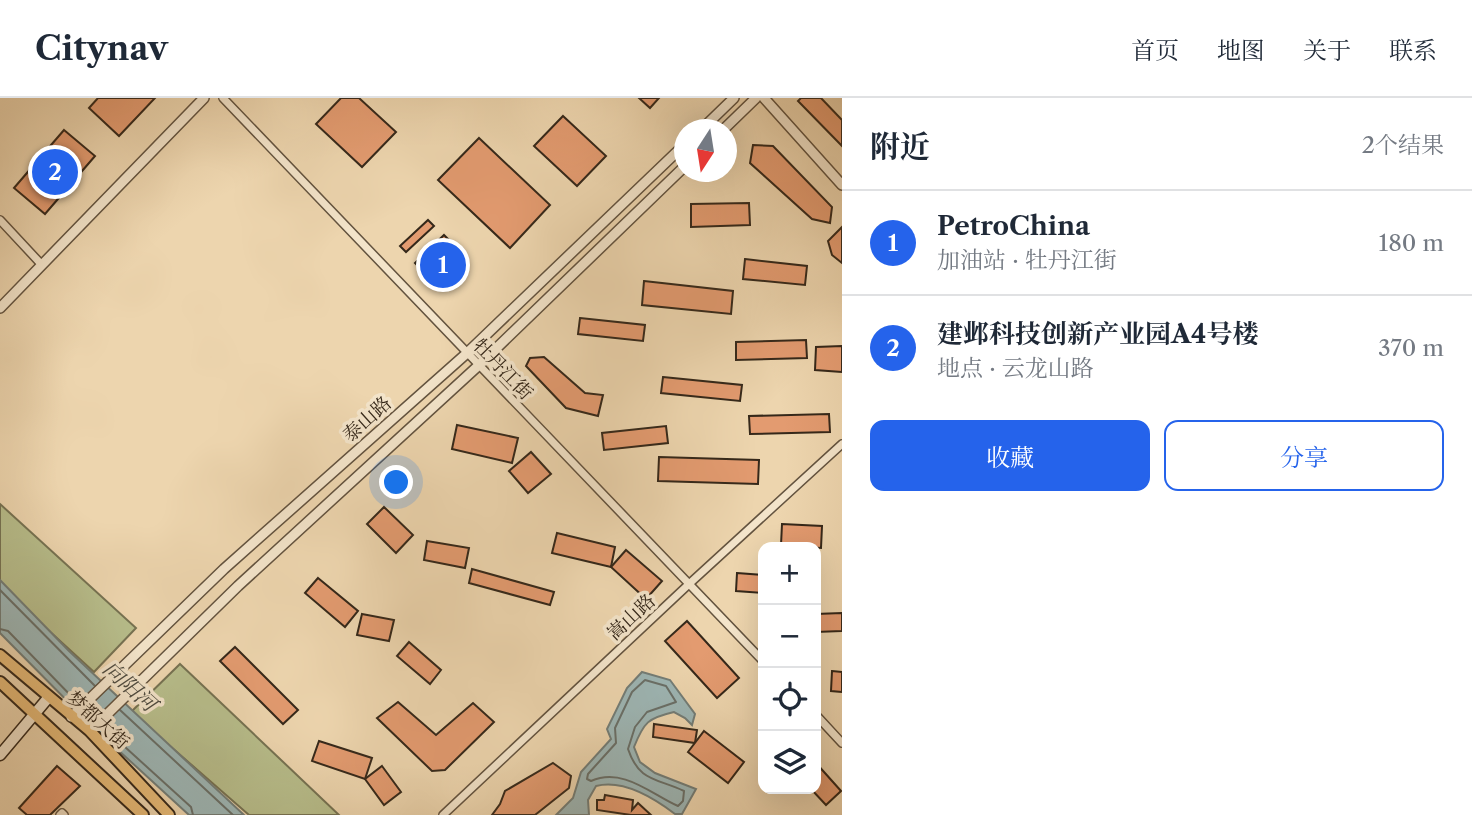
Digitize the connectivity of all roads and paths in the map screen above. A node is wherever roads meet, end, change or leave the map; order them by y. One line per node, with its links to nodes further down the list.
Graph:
1 (204, 98): 12 (street)
2 (223, 98): 14 (street, 牡丹江街)
3 (733, 98): 6 (street)
4 (756, 98): 7 (street)
5 (764, 98): 10 (street)
6 (712, 119)
7 (734, 119)
8 (674, 155): 14 (street, 泰山路)
9 (674, 177): 15 (street, 泰山路)
10 (842, 185)
11 (0, 220): 12 (street)
12 (42, 265): 13 (street)
13 (0, 308)
14 (467, 354): 15 (street, 牡丹江街); 23 (street, 泰山路)
15 (478, 366): 17 (street, 牡丹江街); 25 (street, 泰山路)
16 (842, 444): 17 (street, 嵩山路)
17 (689, 584): 19 (street, 牡丹江街); 30 (street, 嵩山路)
18 (0, 654): 21 (main road, 梦都大街)
19 (758, 656)
20 (0, 682): 22 (main road, 梦都大街)
21 (48, 698): 22 (main road); 23 (main road, 梦都大街)
22 (35, 714): 27 (main road); 28 (main road, 梦都大街)
23 (71, 717): 25 (main road, 梦都大街)
24 (821, 720): 26 (street)
25 (90, 732): 29 (main road, 梦都大街)
26 (842, 743)
27 (0, 755)
28 (143, 815)
29 (169, 815)
30 (443, 815)

